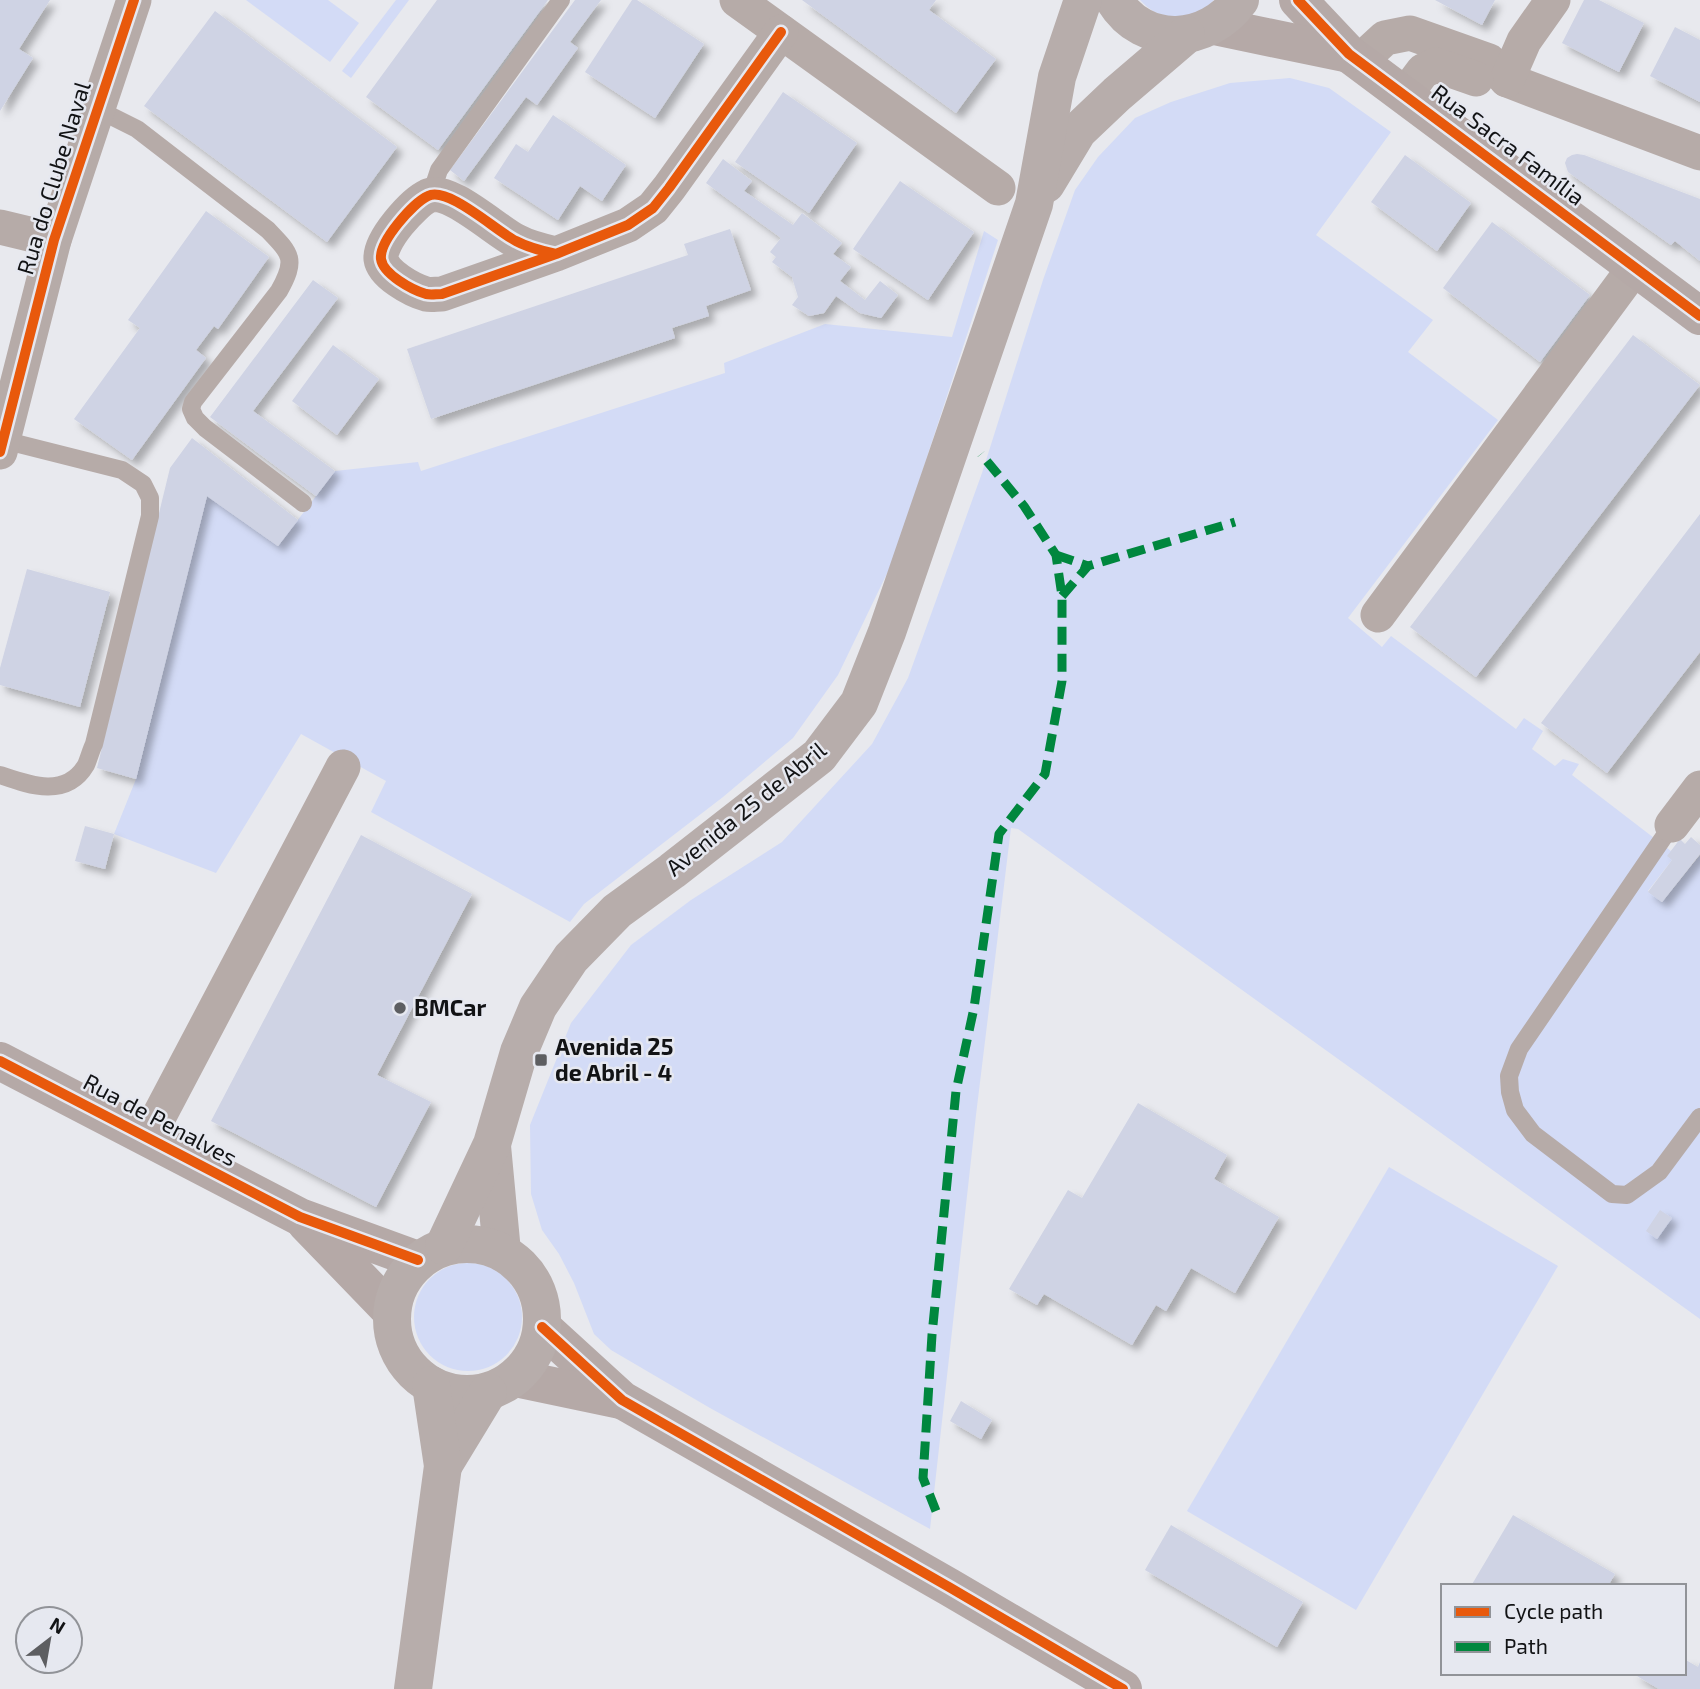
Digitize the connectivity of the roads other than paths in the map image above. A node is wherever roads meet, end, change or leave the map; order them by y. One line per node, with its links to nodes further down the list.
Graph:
1 (134, 0): 13 (street, Rua do Clube Naval)
2 (561, 0): 16 (lane)
3 (737, 0): 9 (street)
4 (1083, 0): 17 (main road, Avenida 25 de Abril)
5 (1114, 0): 8 (main road)
6 (1298, 0): 10 (street, Rua Sacra Família)
7 (1553, 0): 11 (street)
8 (1213, 20): 10 (street, Rua Sacra Família); 17 (main road, Avenida 25 de Abril)
9 (781, 32): 15 (street); 20 (street)
10 (1355, 57): 11 (street); 12 (street, Rua Sacra Família)
11 (1507, 80): 12 (street); 14 (street)
12 (1405, 95): 21 (street, Rua Sacra Família)
13 (97, 109): 19 (street, Rua do Clube Naval); 24 (lane)
14 (1700, 153)
15 (998, 188)
16 (431, 194): 20 (street); 20 (street)
17 (1034, 204): 33 (main road, Avenida 25 de Abril)
18 (0, 227): 19 (street)
19 (54, 240): 23 (street, Rua do Clube Naval)
20 (556, 254)
21 (1635, 267): 22 (street, Rua Sacra Família); 25 (street)
22 (1700, 316)
23 (1, 446): 27 (lane)
24 (303, 503)
25 (1378, 615)
26 (343, 767): 32 (street)
27 (0, 775)
28 (1700, 788): 29 (street)
29 (1672, 825): 31 (lane)
30 (0, 1061): 32 (street, Rua de Penalves)
31 (1700, 1117)
32 (148, 1137): 34 (street, Rua de Penalves)
33 (492, 1143): 35 (main road, Avenida 25 de Abril); 36 (main road, Avenida 25 de Abril)
34 (300, 1217): 36 (street); 37 (street)
35 (502, 1252): 36 (main road); 38 (main road)
36 (431, 1253): 37 (main road, Avenida 25 de Abril)
37 (391, 1311): 39 (main road, Avenida 25 de Abril)
38 (542, 1326): 40 (main road); 41 (street)
39 (431, 1385): 40 (main road, Avenida 25 de Abril); 42 (main road)
40 (501, 1385): 41 (street); 42 (main road)
41 (622, 1400): 44 (street)
42 (443, 1465): 43 (main road)
43 (414, 1689)
44 (1123, 1689)

